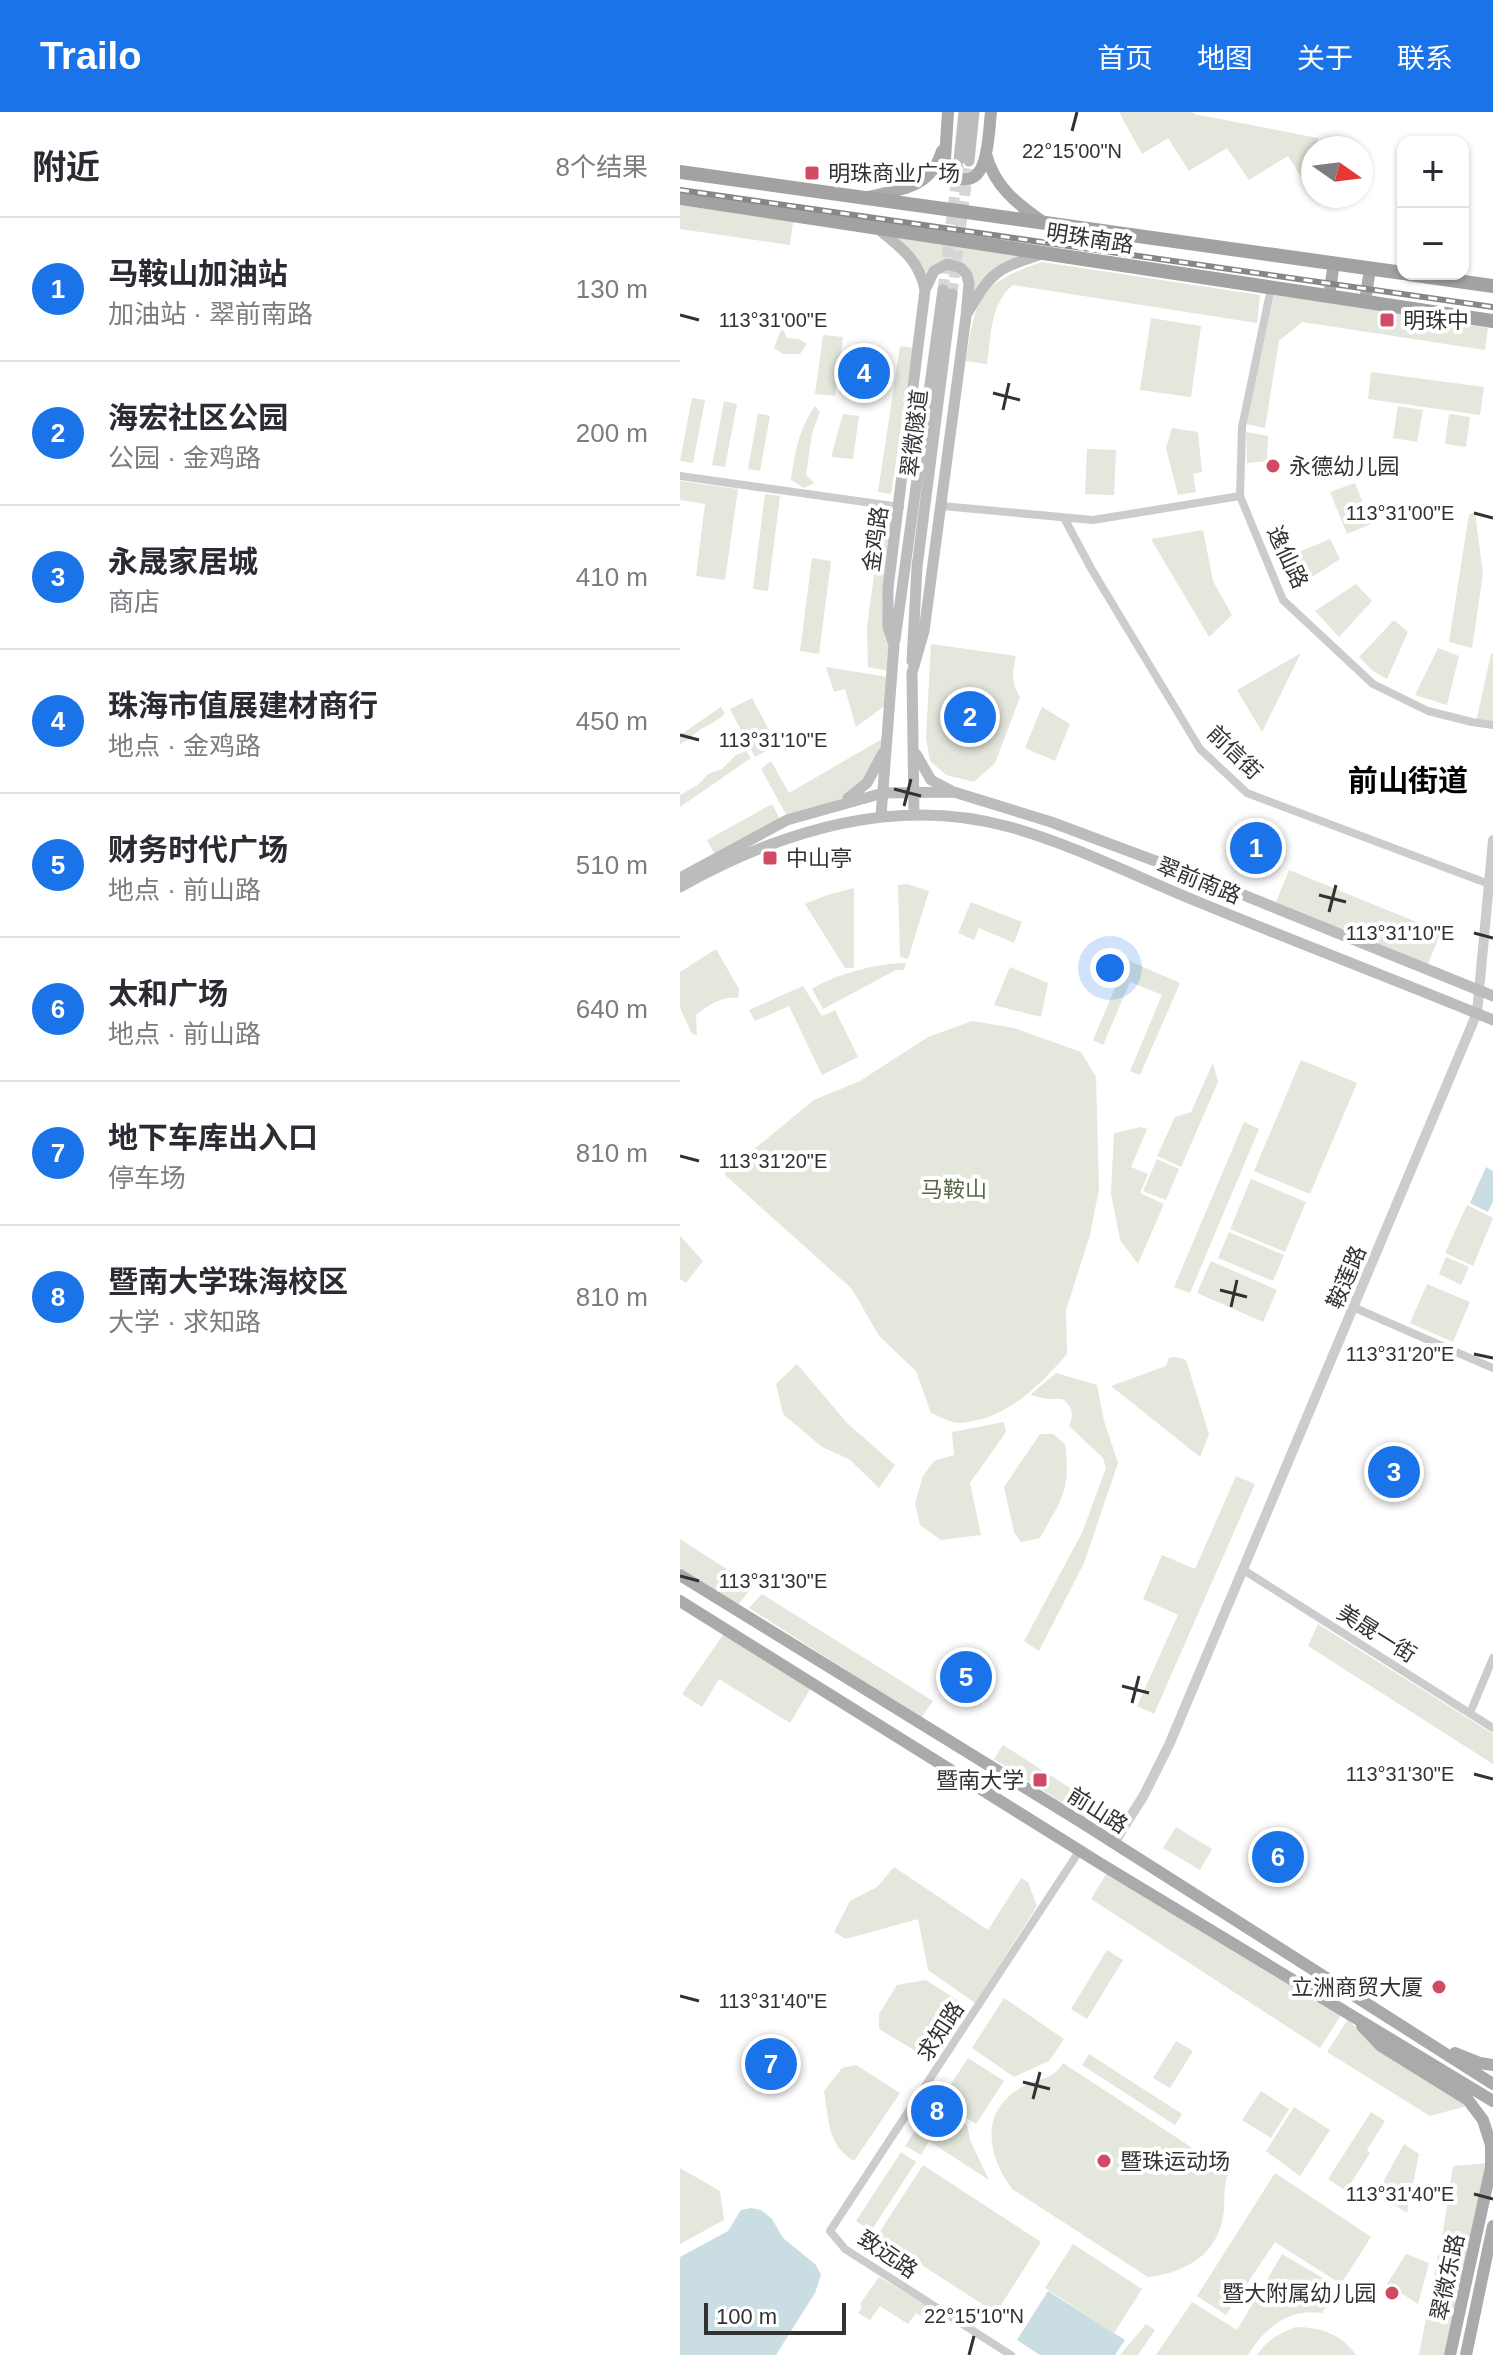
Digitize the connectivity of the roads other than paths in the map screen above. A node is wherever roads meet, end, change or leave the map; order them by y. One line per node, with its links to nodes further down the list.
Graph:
1 (948, 112): 5 (main road)
2 (964, 112): 3 (main road)
3 (974, 112)
4 (991, 112): 6 (main road)
5 (946, 137): 6 (main road); 8 (main road)
6 (986, 154): 10 (main road)
7 (680, 172): 8 (highway, 明珠南路)
8 (866, 197): 10 (highway, 明珠南路)
9 (680, 198): 11 (highway, 明珠南路)
10 (1043, 222): 13 (highway, 明珠南路)
11 (877, 228): 12 (highway, 明珠南路); 19 (main road)
12 (1044, 254): 18 (highway, 明珠南路); 22 (main road)
13 (1334, 263): 14 (highway, 明珠南路); 20 (main road)
14 (1370, 269): 15 (highway, 明珠南路); 21 (main road)
15 (1397, 273)
16 (1450, 280): 17 (highway, 明珠南路)
17 (1493, 286)
18 (1271, 288): 20 (highway, 明珠南路); 25 (street, 逸仙路)
19 (925, 290): 22 (main road); 27 (main road, 金鸡路)
20 (1329, 296): 21 (highway, 明珠南路)
21 (1365, 301): 23 (highway, 明珠南路)
22 (966, 316): 26 (main road)
23 (1493, 321)
24 (680, 476): 27 (street)
25 (1240, 496): 28 (street); 31 (street, 逸仙路)
26 (942, 506): 28 (street); 30 (main road)
27 (900, 507): 29 (main road, 金鸡路)
28 (1064, 518): 44 (street, 前信街)
29 (894, 645): 30 (main road, 翠微隧道); 33 (main road, 金鸡路)
30 (912, 673): 32 (main road)
31 (1493, 725)
32 (913, 726): 33 (main road); 35 (main road)
33 (889, 727): 34 (main road, 金鸡路)
34 (888, 742): 38 (main road, 金鸡路); 39 (main road)
35 (913, 746): 36 (main road); 37 (main road)
36 (915, 791): 37 (main road, 翠前南路); 38 (main road, 翠前南路); 40 (main road)
37 (954, 792): 46 (main road, 翠前南路)
38 (883, 793): 39 (main road); 41 (main road, 金鸡路)
39 (837, 805): 43 (main road)
40 (914, 815): 41 (main road, 翠前南路); 48 (main road, 翠前南路)
41 (881, 816): 45 (main road)
42 (1493, 840): 44 (street, 鞍莲路)
43 (680, 878)
44 (1489, 884): 46 (street, 鞍莲路)
45 (680, 887)
46 (1480, 991): 47 (main road, 翠前南路); 48 (street, 鞍莲路)
47 (1493, 996)
48 (1477, 1013): 49 (main road, 翠前南路); 50 (street, 鞍莲路)
49 (1493, 1020)
50 (1355, 1308): 51 (street); 52 (street, 鞍莲路)
51 (1493, 1368)
52 (1242, 1569): 56 (street, 美晟一街); 58 (street, 鞍莲路)
53 (680, 1575): 58 (main road, 前山路)
54 (680, 1601): 59 (main road, 前山路)
55 (1493, 1658): 56 (street)
56 (1470, 1713): 57 (street, 美晟一街)
57 (1493, 1728)
58 (1114, 1843): 61 (main road, 前山路)
59 (1080, 1850): 60 (main road, 前山路); 67 (street, 求知路)
60 (1348, 2012): 64 (main road, 前山路); 65 (main road, 翠微东路)
61 (1426, 2041): 62 (main road); 63 (main road, 前山路)
62 (1493, 2065)
63 (1493, 2084)
64 (1493, 2101)
65 (1492, 2164): 70 (main road, 翠微东路)
66 (1493, 2226): 68 (main road, 翠微东路)
67 (830, 2231): 69 (street, 致远路)
68 (1490, 2246): 71 (main road, 翠微东路)
69 (1011, 2355)
70 (1450, 2355)
71 (1466, 2355)

